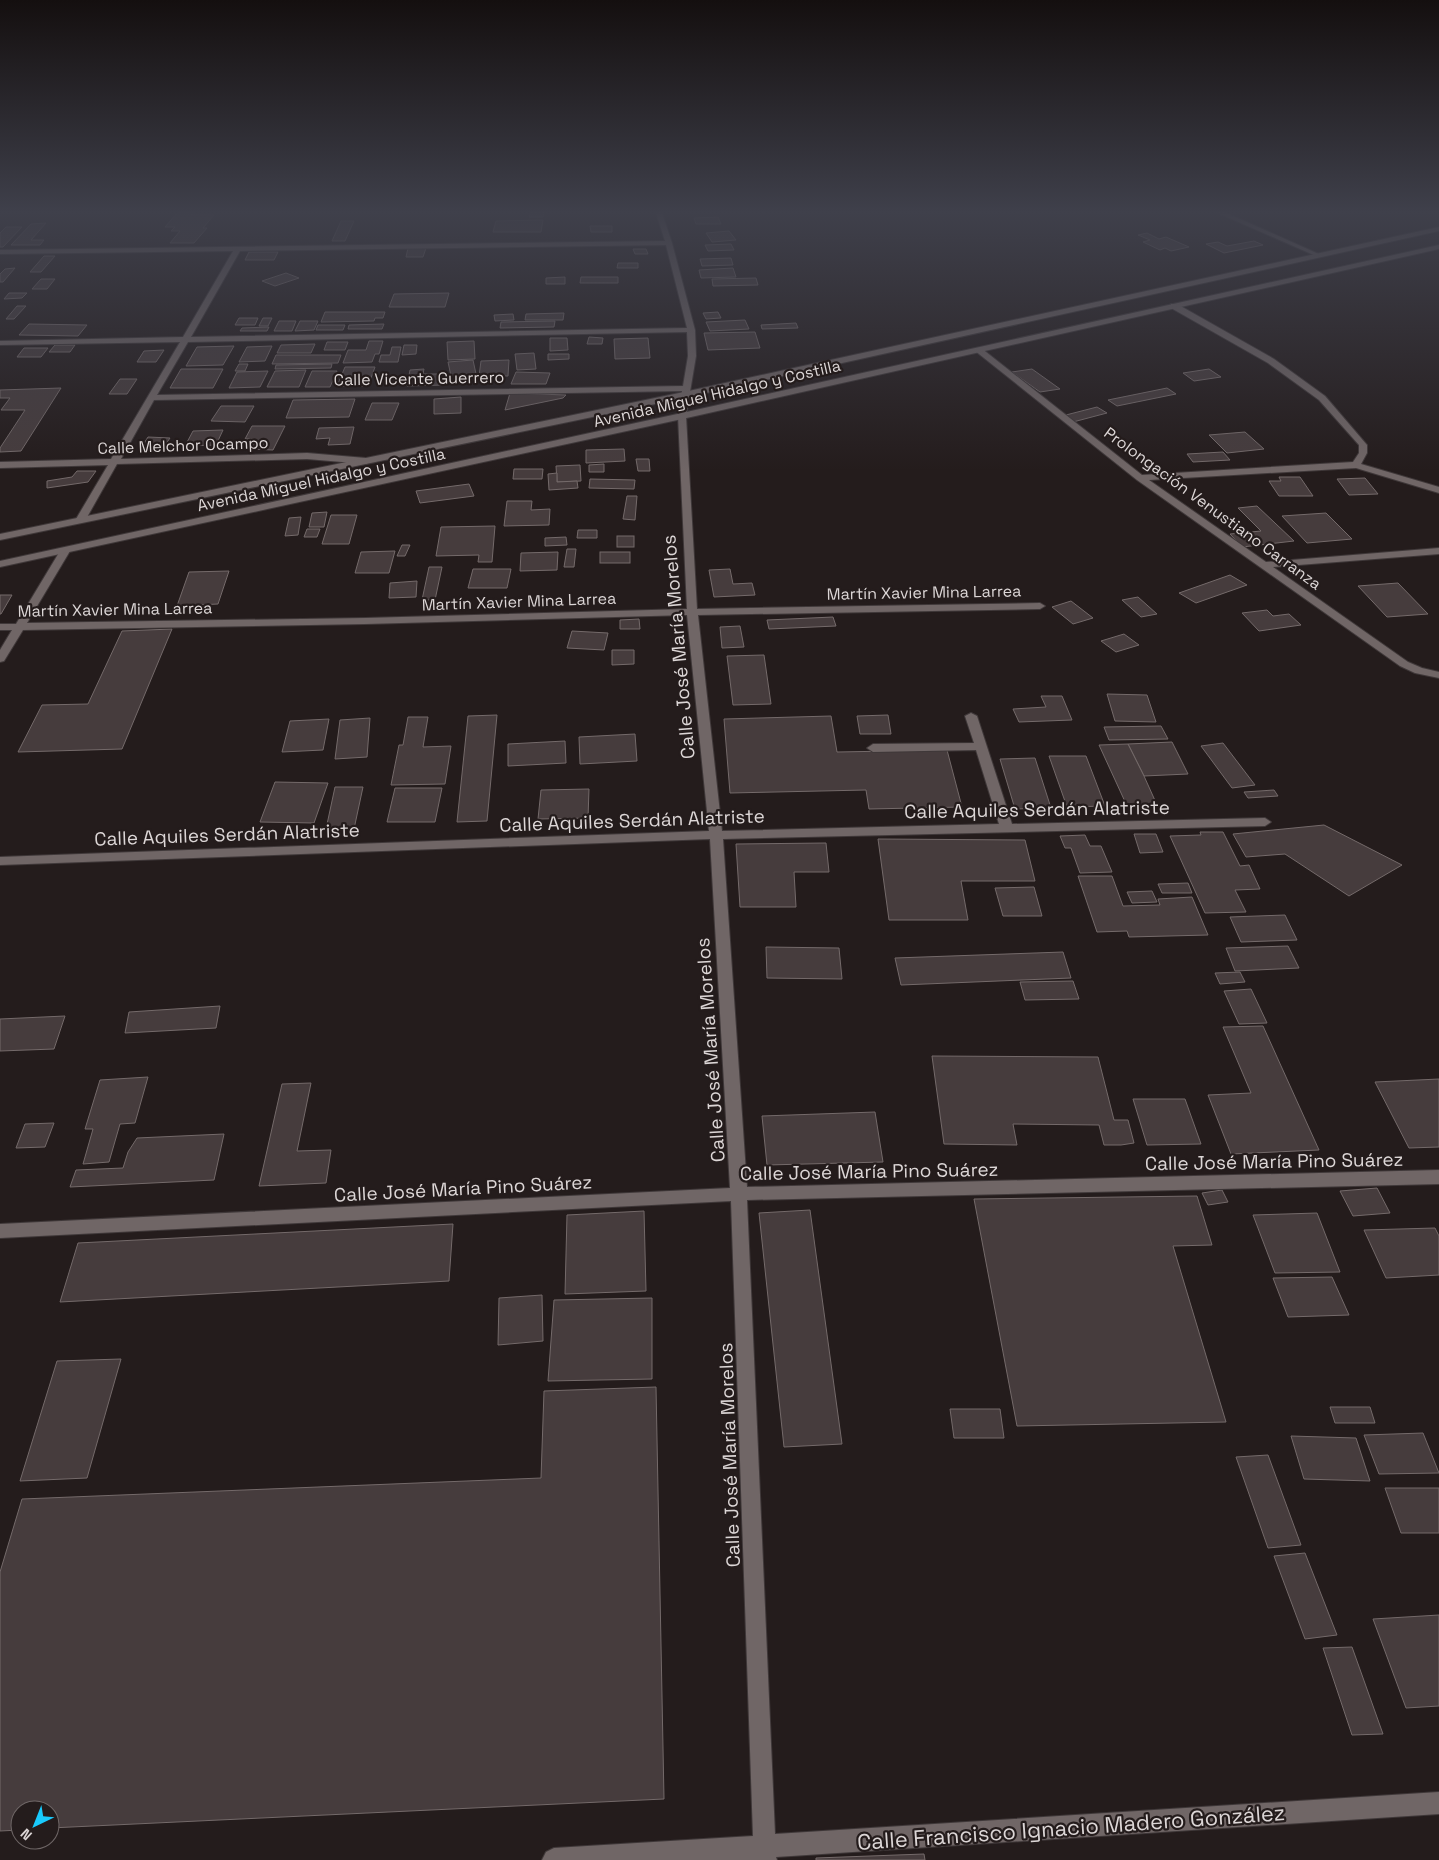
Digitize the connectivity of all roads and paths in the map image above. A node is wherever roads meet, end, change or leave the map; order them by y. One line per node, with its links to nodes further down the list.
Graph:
1 (211, 297): 7 (street)
2 (682, 297): 6 (street, Calle José María Morelos)
3 (1125, 297): 10 (street, Avenida Miguel Hidalgo y Costilla)
4 (1215, 297): 5 (street, Avenida Miguel Hidalgo y Costilla)
5 (1174, 306): 9 (street, Avenida Miguel Hidalgo y Costilla); 16 (street)
6 (690, 330): 7 (street); 10 (street, Calle José María Morelos)
7 (186, 340): 8 (street); 11 (street)
8 (0, 343)
9 (978, 350): 12 (street, Avenida Miguel Hidalgo y Costilla); 17 (street, Prolongación Venustiano Carranza)
10 (685, 392): 11 (street, Calle Vicente Guerrero); 12 (street, Calle José María Morelos); 13 (street, Avenida Miguel Hidalgo y Costilla)
11 (152, 398): 14 (street)
12 (682, 416): 21 (street, Avenida Miguel Hidalgo y Costilla); 26 (street, Calle José María Morelos)
13 (366, 461): 14 (street, Calle Melchor Ocampo); 19 (street, Avenida Miguel Hidalgo y Costilla)
14 (114, 462): 15 (street, Calle Melchor Ocampo); 19 (street)
15 (0, 465)
16 (1356, 465): 17 (street); 18 (street)
17 (1140, 478): 24 (street, Prolongación Venustiano Carranza)
18 (1439, 490)
19 (81, 519): 20 (street, Avenida Miguel Hidalgo y Costilla)
20 (0, 537)
21 (64, 551): 23 (street, Avenida Miguel Hidalgo y Costilla); 28 (street)
22 (1439, 551): 24 (street)
23 (0, 564)
24 (1263, 565): 30 (street, Prolongación Venustiano Carranza)
25 (1040, 606): 26 (street, Martín Xavier Mina Larrea)
26 (692, 612): 28 (street, Martín Xavier Mina Larrea); 36 (street, Calle José María Morelos)
27 (0, 627): 28 (street, Martín Xavier Mina Larrea)
28 (20, 627): 29 (street)
29 (0, 659)
30 (1439, 675)
31 (970, 716): 32 (street)
32 (980, 746): 33 (street); 35 (street)
33 (872, 748)
34 (1265, 822): 35 (street, Calle Aquiles Serdán Alatriste)
35 (1006, 829): 36 (street, Calle Aquiles Serdán Alatriste)
36 (716, 835): 37 (street, Calle Aquiles Serdán Alatriste); 39 (street, Calle José María Morelos)
37 (0, 861)
38 (1439, 1177): 39 (street, Calle José María Pino Suárez)
39 (739, 1194): 40 (street, Calle José María Pino Suárez); 42 (street, Calle José María Morelos)
40 (0, 1231)
41 (1439, 1803): 42 (street, Calle Francisco Ignacio Madero González)
42 (764, 1854): 43 (street, Calle Francisco Ignacio Madero González)
43 (554, 1860)

